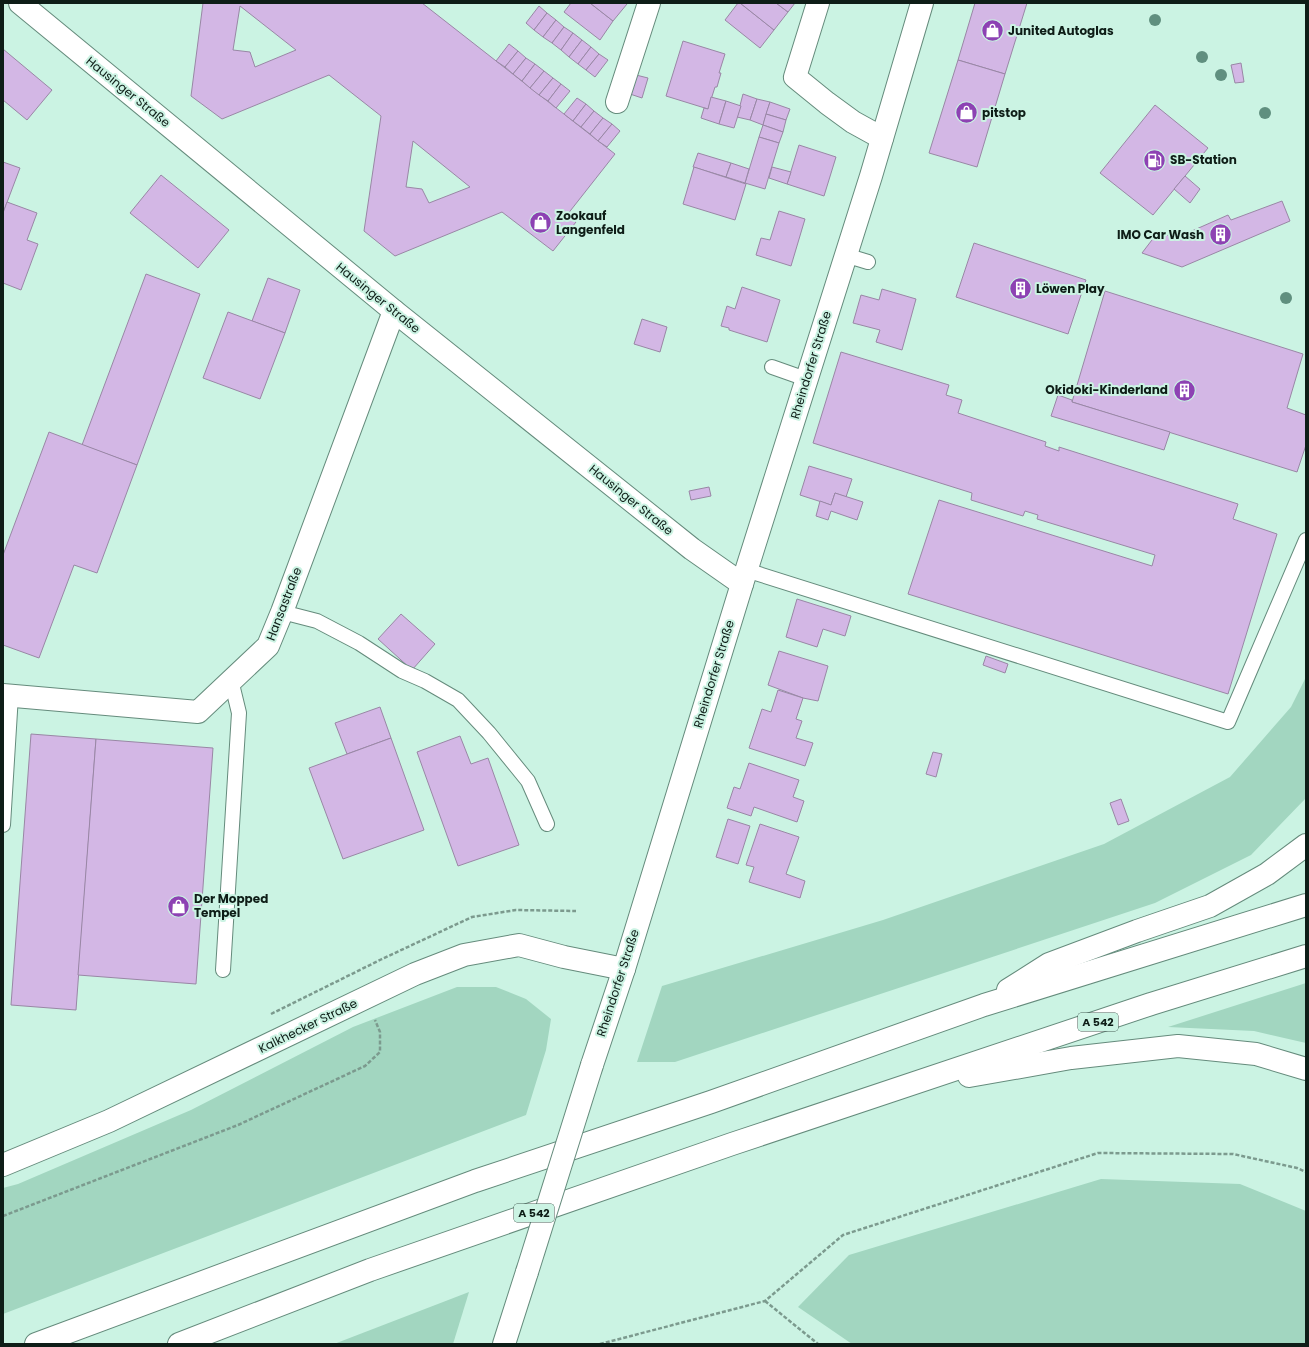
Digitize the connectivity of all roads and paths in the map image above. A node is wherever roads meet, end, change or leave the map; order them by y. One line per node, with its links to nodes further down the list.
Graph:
1 (20, 3): 9 (main road, Hausinger Straße)
2 (649, 3): 5 (main road)
3 (818, 3): 6 (main road)
4 (922, 3): 6 (main road, Rheindorfer Straße)
5 (617, 102)
6 (882, 138): 7 (main road, Rheindorfer Straße)
7 (845, 255): 8 (lane); 11 (main road, Rheindorfer Straße)
8 (868, 262)
9 (394, 311): 13 (main road, Hausinger Straße); 14 (main road, Hansastraße)
10 (772, 367): 11 (lane)
11 (806, 379): 13 (main road, Rheindorfer Straße)
12 (1306, 540): 13 (lane)
13 (744, 577): 22 (main road, Rheindorfer Straße)
14 (282, 612): 15 (main road, Hansastraße); 17 (lane)
15 (231, 680): 16 (main road, Hansastraße); 23 (lane)
16 (7, 695): 18 (lane)
17 (546, 824)
18 (3, 825)
19 (1306, 845): 25 (main road)
20 (1306, 905): 25 (main road)
21 (1306, 956): 27 (main road, A 542)
22 (624, 969): 24 (main road, Kalkhecker Straße); 34 (main road, Rheindorfer Straße, bridge)
23 (223, 970)
24 (366, 998): 28 (main road, Kalkhecker Straße); 30 (path)
25 (984, 1005): 32 (main road)
26 (1306, 1069): 27 (main road)
27 (891, 1091): 33 (main road, A 542)
28 (3, 1164)
29 (1306, 1172): 31 (path)
30 (3, 1216)
31 (765, 1301): 35 (path); 36 (path)
32 (36, 1344)
33 (179, 1344)
34 (504, 1344)
35 (600, 1344)
36 (818, 1344)

